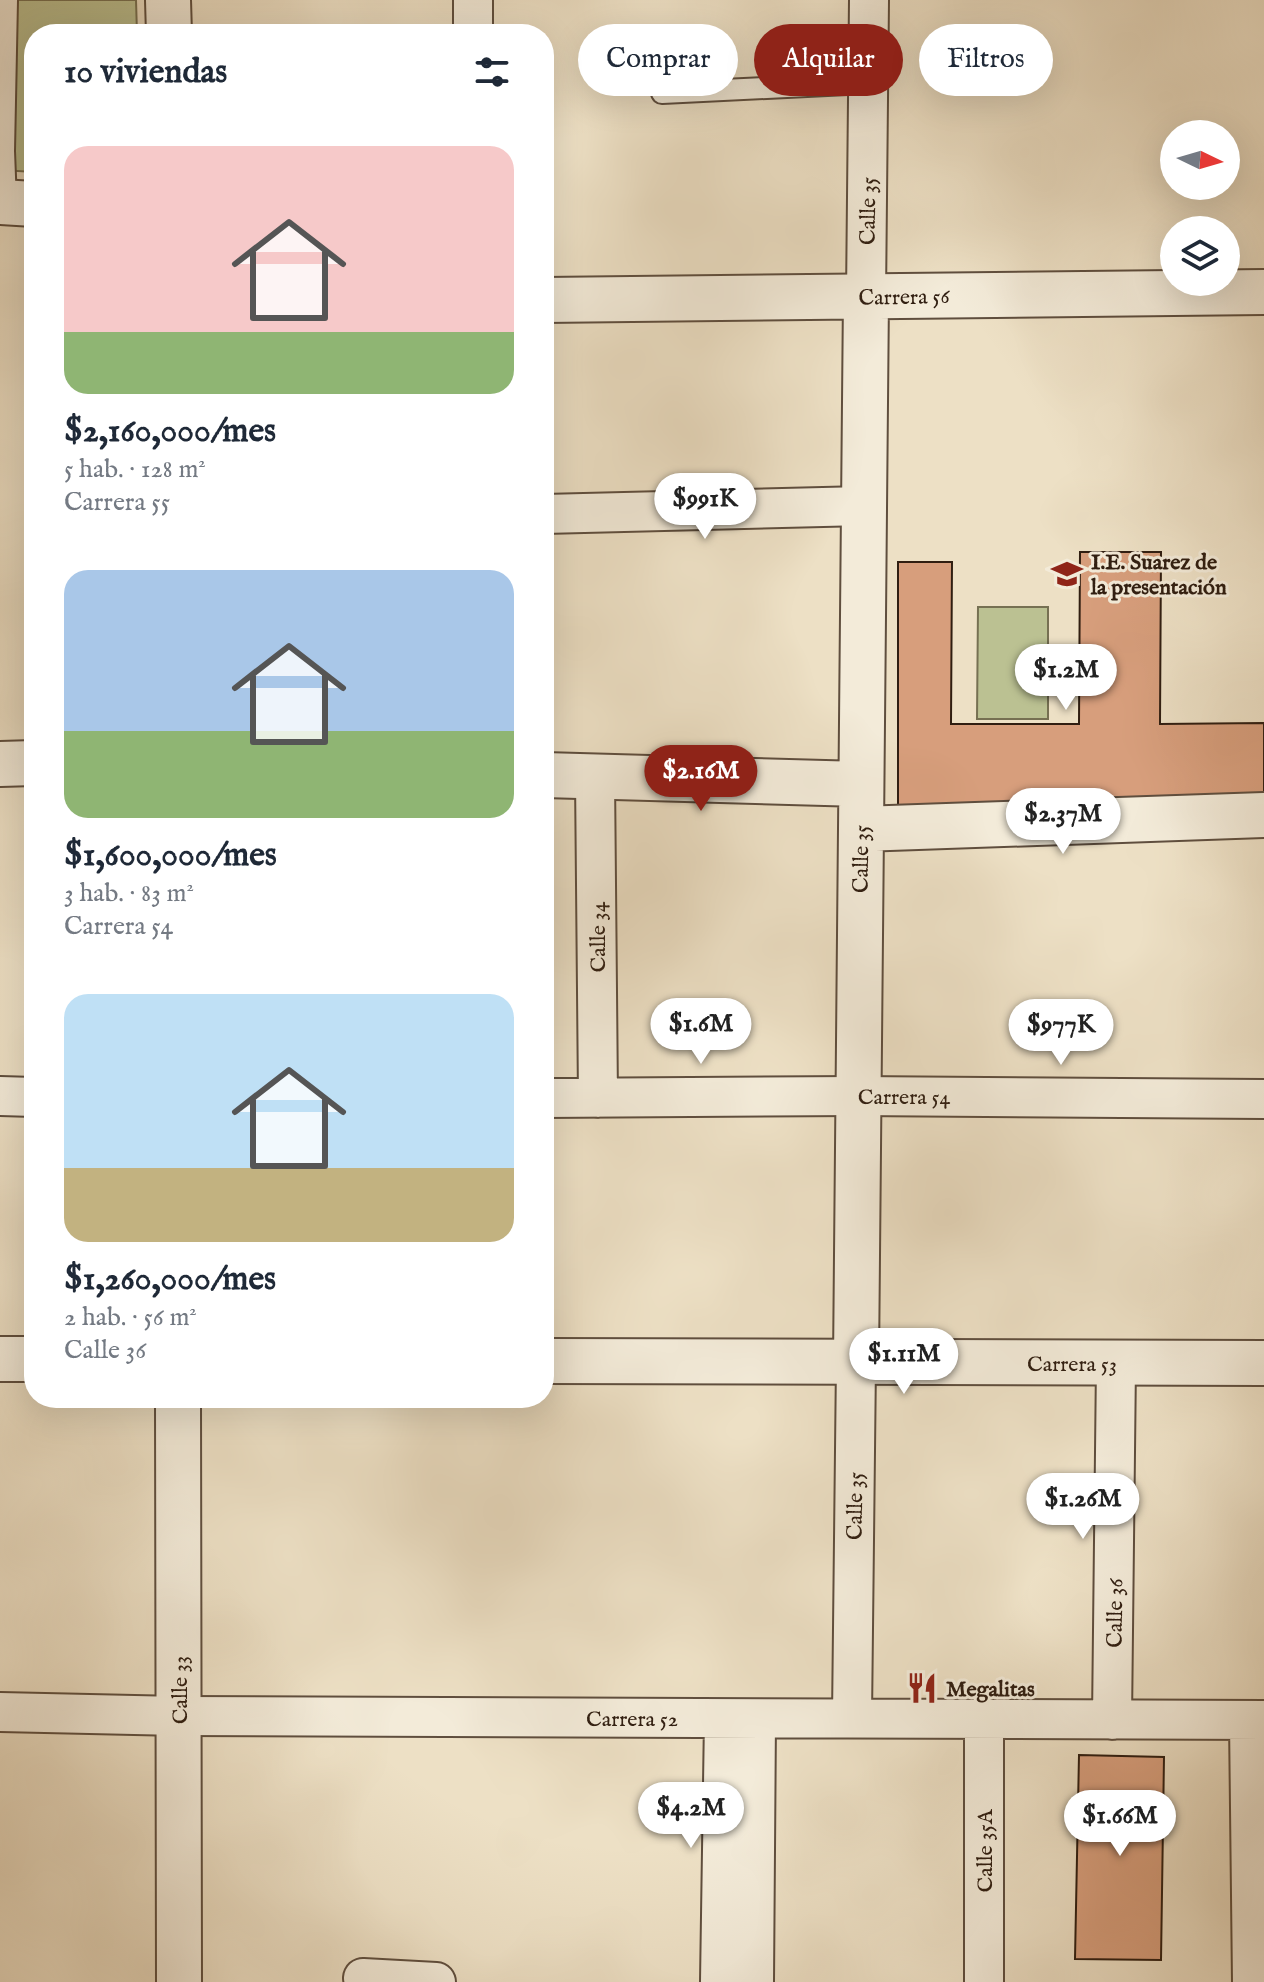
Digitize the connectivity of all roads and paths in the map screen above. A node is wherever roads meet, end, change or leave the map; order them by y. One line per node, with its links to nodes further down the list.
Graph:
1 (7, 0): 9 (lane)
2 (168, 0): 5 (street)
3 (473, 0): 6 (street)
4 (869, 0): 7 (street, Calle 35)
5 (169, 24)
6 (473, 24)
7 (869, 24)
8 (868, 96): 11 (street, Calle 35)
9 (13, 203)
10 (1264, 292): 11 (street, Carrera 56)
11 (866, 296): 12 (street, Carrera 56); 13 (street, Calle 35)
12 (554, 300)
13 (864, 506): 14 (street); 19 (street, Calle 35)
14 (554, 514)
15 (24, 763): 16 (street)
16 (0, 764)
17 (554, 775): 18 (street)
18 (595, 777): 19 (street); 26 (street, Calle 34)
19 (861, 784): 21 (street, Calle 35)
20 (1264, 815): 21 (street)
21 (861, 829): 23 (street, Calle 35)
22 (0, 1096): 24 (street)
23 (858, 1096): 26 (street, Carrera 54); 27 (street, Carrera 54); 31 (street, Calle 35)
24 (24, 1097)
25 (554, 1098): 26 (street, Carrera 54)
26 (598, 1098)
27 (1264, 1099)
28 (0, 1359): 29 (street)
29 (24, 1359)
30 (554, 1361): 31 (street, Carrera 53)
31 (856, 1362): 32 (street, Carrera 53); 37 (street, Calle 35)
32 (1116, 1363): 33 (street, Carrera 53); 40 (street, Calle 36)
33 (1264, 1363)
34 (178, 1408): 36 (street, Calle 33)
35 (0, 1712): 36 (street, Carrera 52)
36 (179, 1716): 38 (street, Carrera 52); 43 (street, Calle 33)
37 (852, 1717): 38 (street, Carrera 52); 39 (street, Carrera 52)
38 (740, 1719): 45 (street); 46 (street)
39 (984, 1720): 40 (street, Carrera 52); 47 (street, Calle 35A)
40 (1112, 1720): 41 (street, Carrera 52)
41 (1256, 1720): 48 (street)
42 (363, 1978): 44 (street)
43 (179, 1982)
44 (436, 1982)
45 (720, 1982)
46 (754, 1982)
47 (984, 1982)
48 (1252, 1982)

